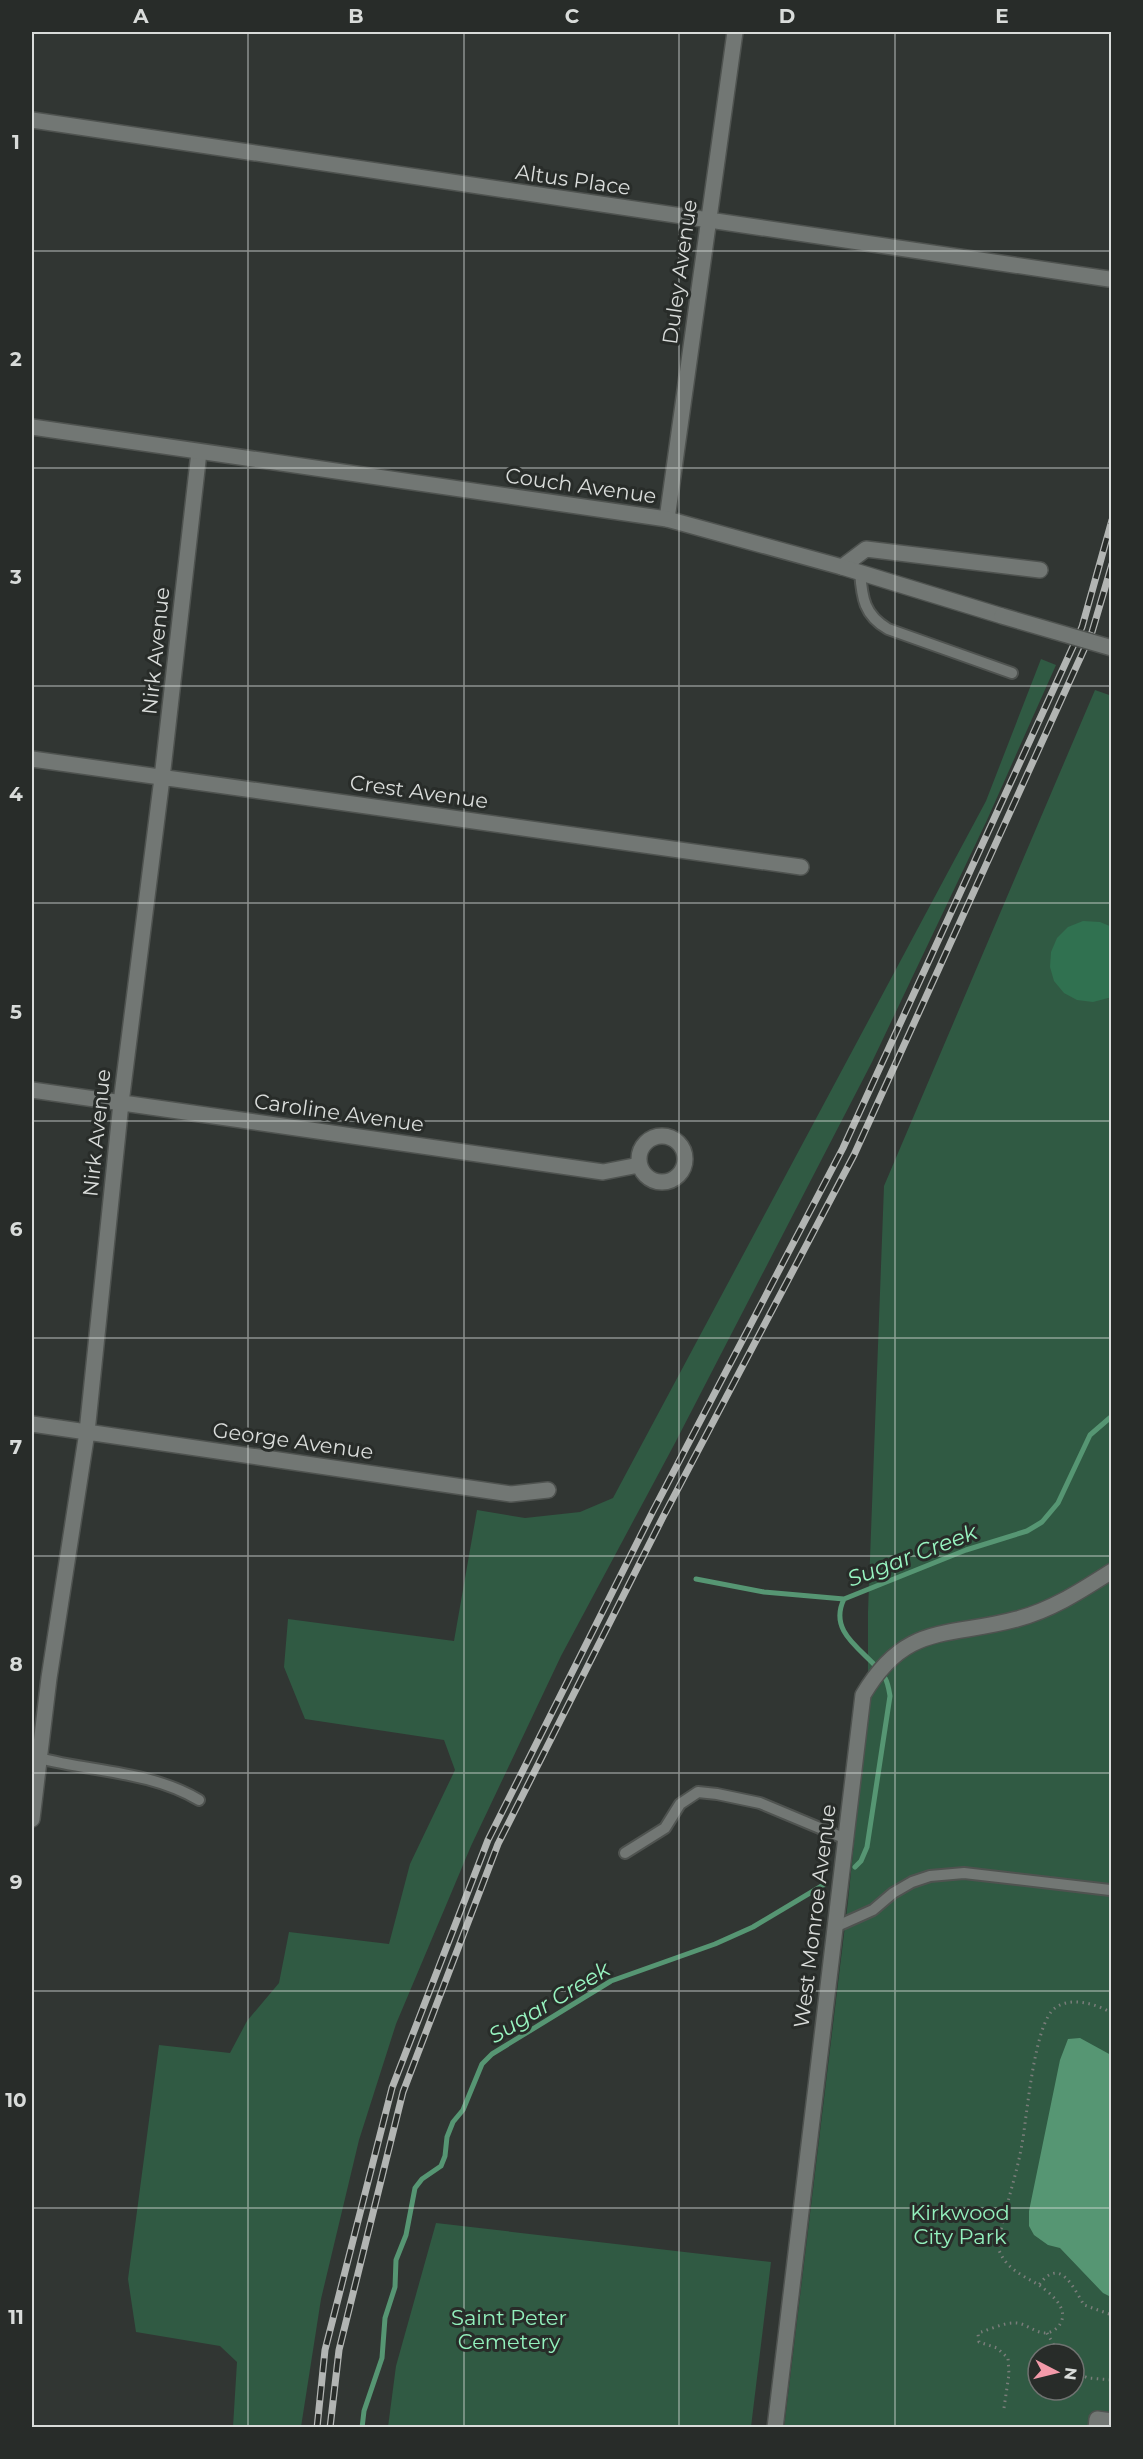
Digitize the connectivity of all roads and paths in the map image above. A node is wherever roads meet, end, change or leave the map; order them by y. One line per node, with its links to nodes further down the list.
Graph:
1 (735, 32): 3 (street, Duley Avenue)
2 (32, 120): 3 (street, Altus Place)
3 (708, 221): 4 (street, Altus Place); 7 (street, Duley Avenue)
4 (1109, 279)
5 (32, 427): 6 (street, Couch Avenue)
6 (199, 452): 7 (street, Couch Avenue); 14 (street, Nirk Avenue)
7 (667, 519): 8 (street, Couch Avenue)
8 (842, 567): 9 (street); 10 (street, Couch Avenue)
9 (1040, 570)
10 (860, 572): 11 (street, Couch Avenue, bridge); 12 (lane)
11 (1112, 648)
12 (1012, 673)
13 (32, 759): 14 (street, Crest Avenue)
14 (162, 778): 15 (street, Crest Avenue); 17 (street, Nirk Avenue)
15 (801, 867)
16 (32, 1090): 17 (street, Caroline Avenue)
17 (121, 1103): 18 (street, Caroline Avenue); 20 (street, Nirk Avenue)
18 (639, 1165)
19 (32, 1424): 20 (street, George Avenue)
20 (87, 1432): 21 (street, George Avenue); 23 (street, Nirk Avenue)
21 (548, 1490)
22 (1112, 1571): 26 (street, West Monroe Avenue)
23 (39, 1758): 24 (lane); 25 (street, Nirk Avenue)
24 (199, 1800)
25 (32, 1819)
26 (846, 1839): 27 (lane); 29 (street, West Monroe Avenue)
27 (626, 1852)
28 (1110, 1890): 29 (lane)
29 (836, 1927): 39 (street, West Monroe Avenue)
30 (1112, 2013): 31 (path)
31 (1039, 2285): 32 (path); 33 (path)
32 (1112, 2315)
33 (1047, 2333): 34 (path); 37 (path)
34 (1052, 2342)
35 (1086, 2377): 36 (path)
36 (1112, 2380)
37 (1004, 2408)
38 (1112, 2421): 40 (street)
39 (775, 2427)
40 (1096, 2427)

